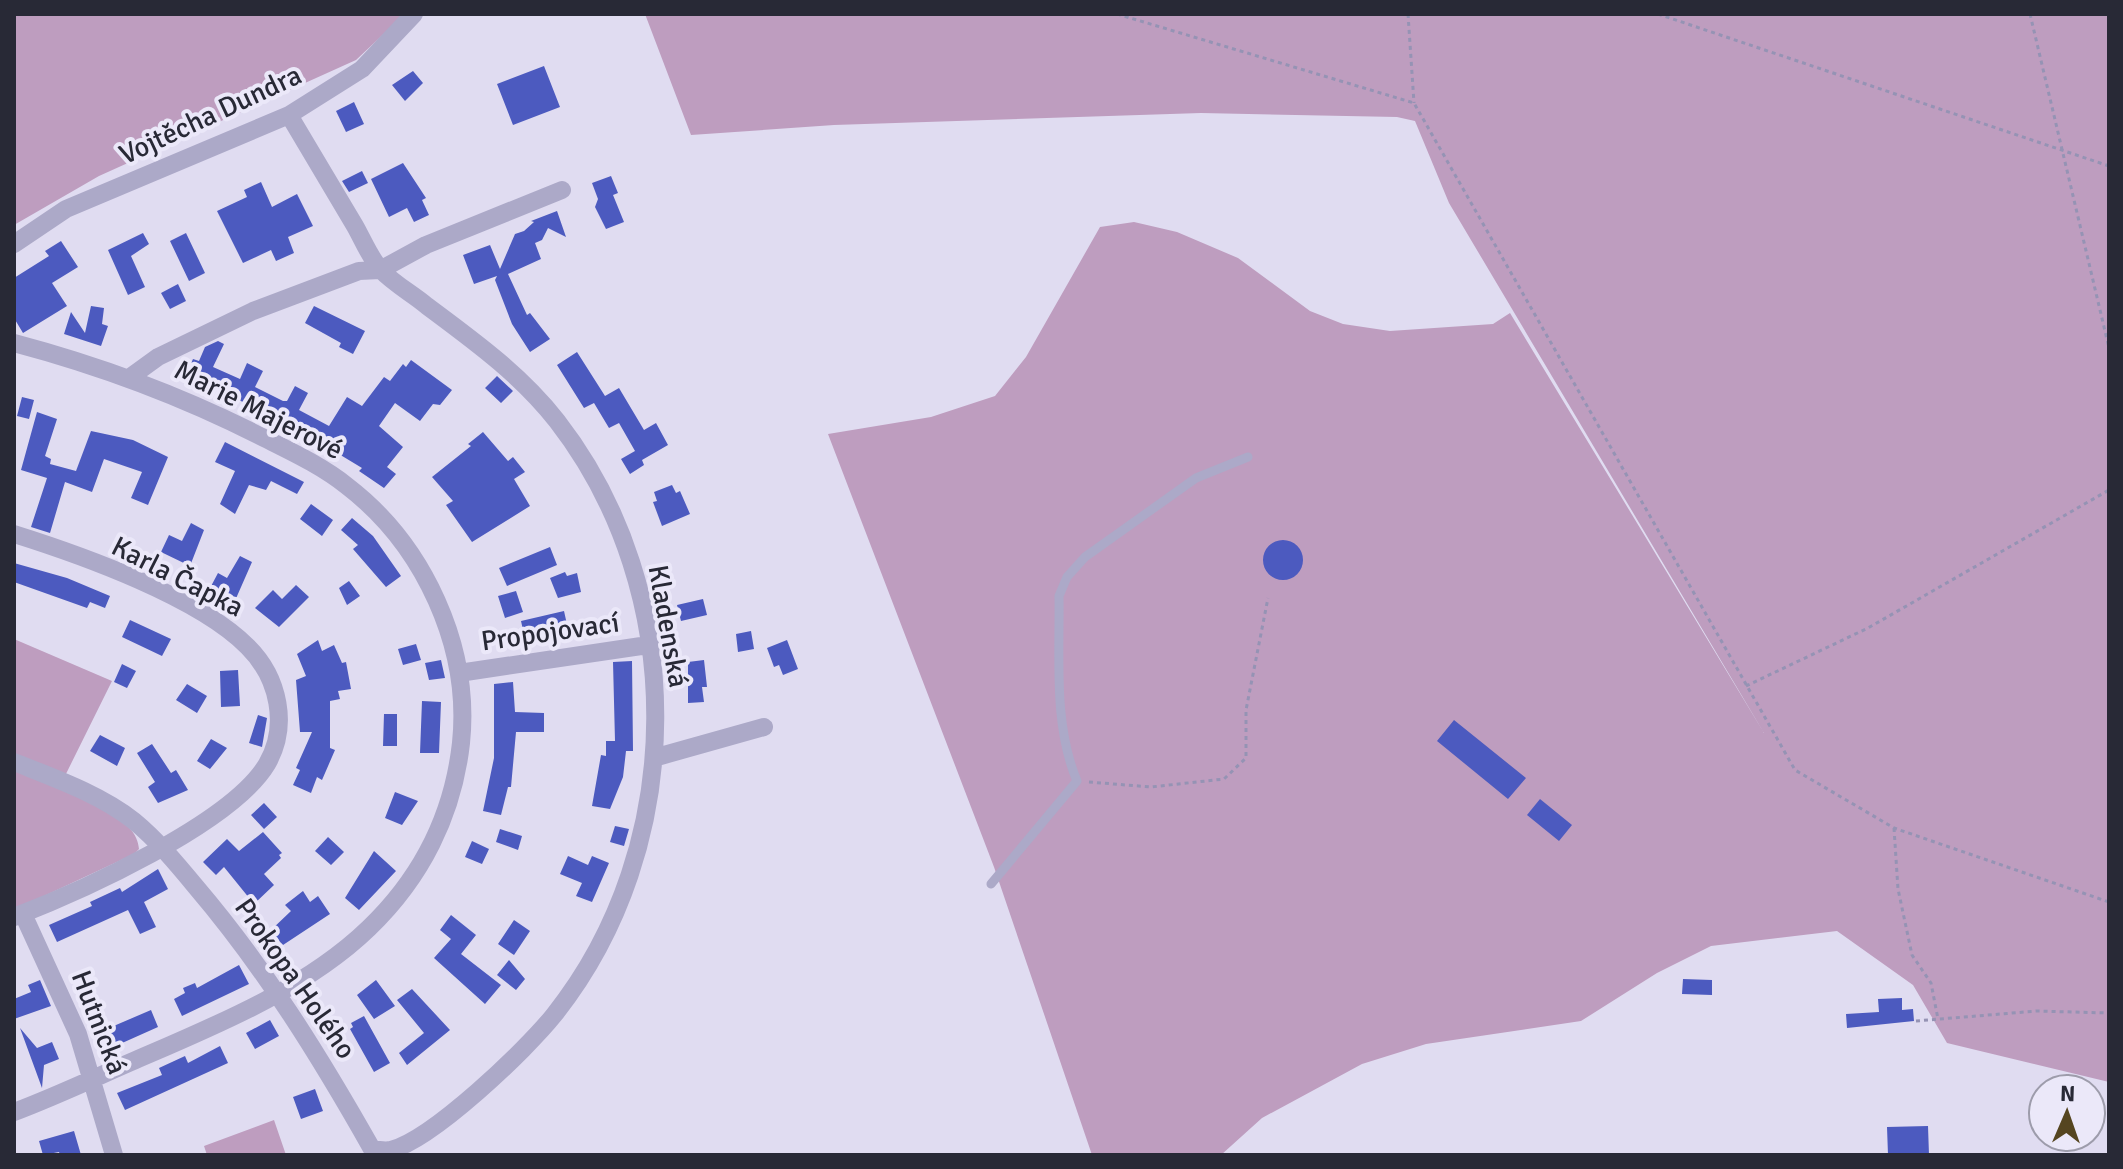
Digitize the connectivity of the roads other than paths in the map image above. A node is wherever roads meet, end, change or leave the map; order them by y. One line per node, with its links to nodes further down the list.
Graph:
1 (414, 14): 2 (street, Vojtěcha Dundra)
2 (289, 115): 4 (street, Vojtěcha Dundra); 5 (street, Kladenská)
3 (562, 190): 5 (street)
4 (14, 244)
5 (380, 270): 7 (street); 10 (street, Kladenská)
6 (14, 343): 7 (street, Marie Majerové)
7 (129, 378): 11 (street, Marie Majerové)
8 (1248, 457): 16 (lane)
9 (14, 534): 15 (street, Karla Čapka)
10 (648, 645): 11 (street, Propojovací); 13 (street, Kladenská)
11 (459, 673): 18 (street, Marie Majerové)
12 (764, 727): 13 (street)
13 (657, 757): 21 (street, Kladenská)
14 (14, 762): 15 (street, Prokopa Holého)
15 (162, 847): 17 (street, Karla Čapka); 18 (street, Prokopa Holého)
16 (991, 884)
17 (18, 915): 19 (street, Hutnická)
18 (277, 991): 19 (street, Marie Majerové); 21 (street, Prokopa Holého)
19 (94, 1078): 20 (street, Marie Majerové); 22 (street, Hutnická)
20 (14, 1112)
21 (372, 1149)
22 (114, 1155)

